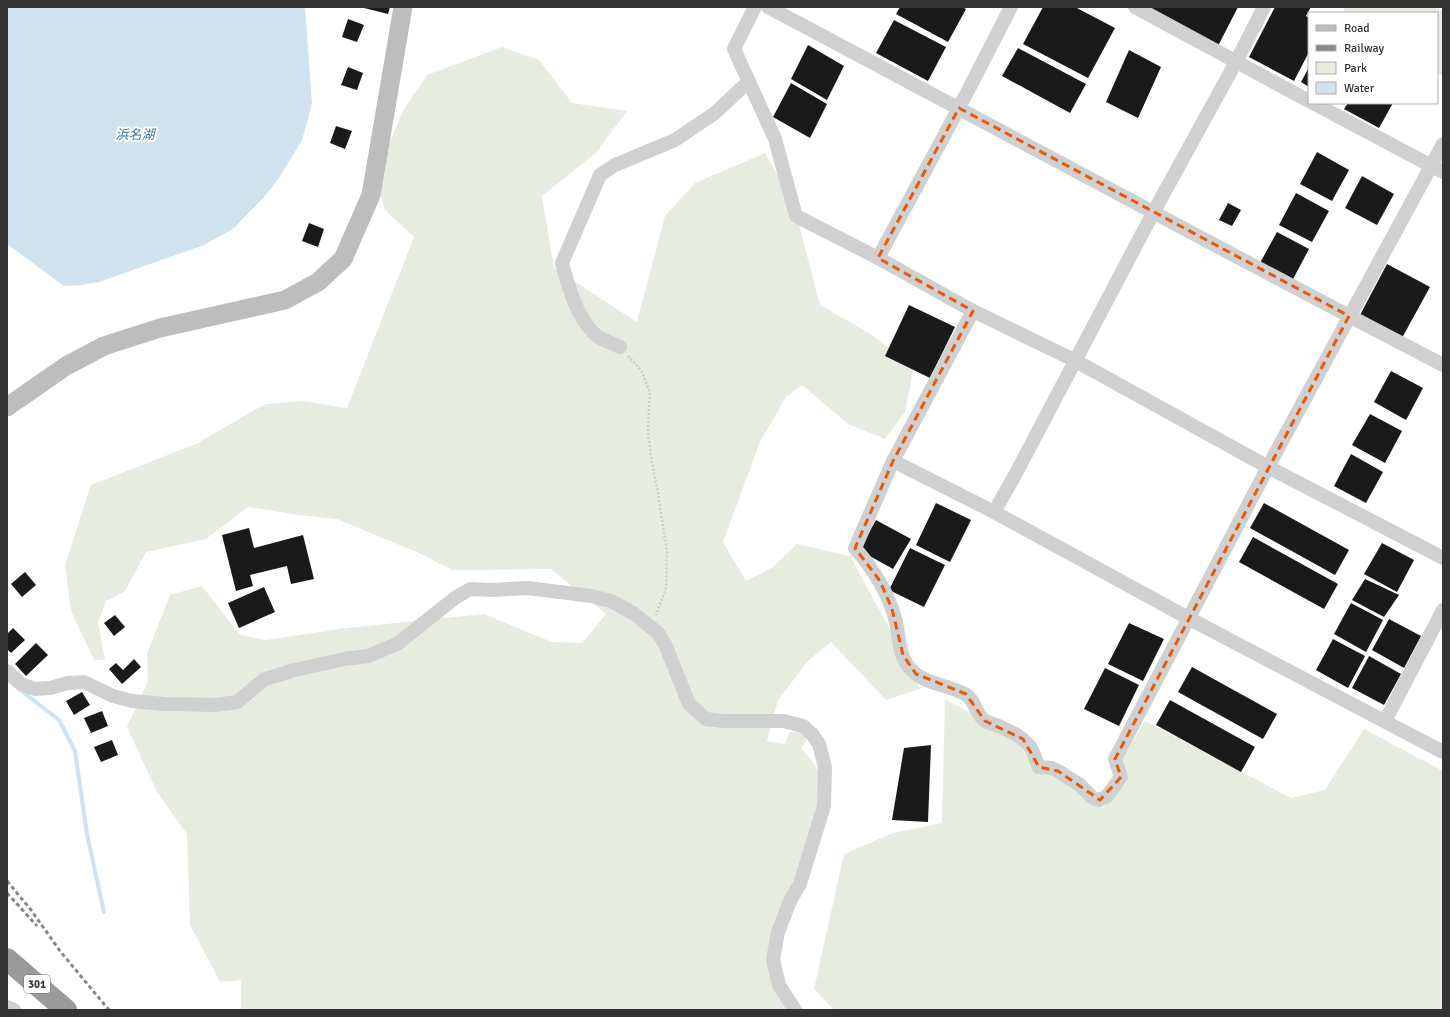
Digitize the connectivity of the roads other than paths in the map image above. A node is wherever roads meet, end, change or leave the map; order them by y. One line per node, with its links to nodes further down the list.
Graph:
1 (403, 7): 21 (street)
2 (755, 7): 8 (street)
3 (768, 7): 11 (street)
4 (1012, 7): 11 (street)
5 (1135, 7): 7 (street)
6 (1264, 7): 7 (street)
7 (1236, 62): 9 (street); 14 (street)
8 (749, 81): 15 (street); 18 (street)
9 (1308, 100)
10 (1315, 104): 13 (street)
11 (959, 108): 14 (street); 15 (street)
12 (1443, 144): 13 (street)
13 (1437, 169): 17 (street)
14 (1153, 213): 17 (street); 19 (street)
15 (878, 258): 16 (street)
16 (973, 311): 19 (street); 22 (street)
17 (1349, 316): 20 (street); 23 (street)
18 (620, 346)
19 (1074, 360): 23 (street); 24 (street)
20 (1443, 365)
21 (7, 407)
22 (894, 461): 24 (street); 27 (street)
23 (1268, 467): 25 (street); 27 (street)
24 (994, 512): 27 (street)
25 (1443, 558)
26 (1443, 610): 29 (street)
27 (1190, 619): 29 (street)
28 (7, 671): 35 (street)
29 (1384, 721): 30 (street)
30 (1443, 752)
31 (7, 959): 34 (highway, 301)
32 (7, 1007): 33 (street)
33 (14, 1010)
34 (66, 1010)
35 (795, 1010)

